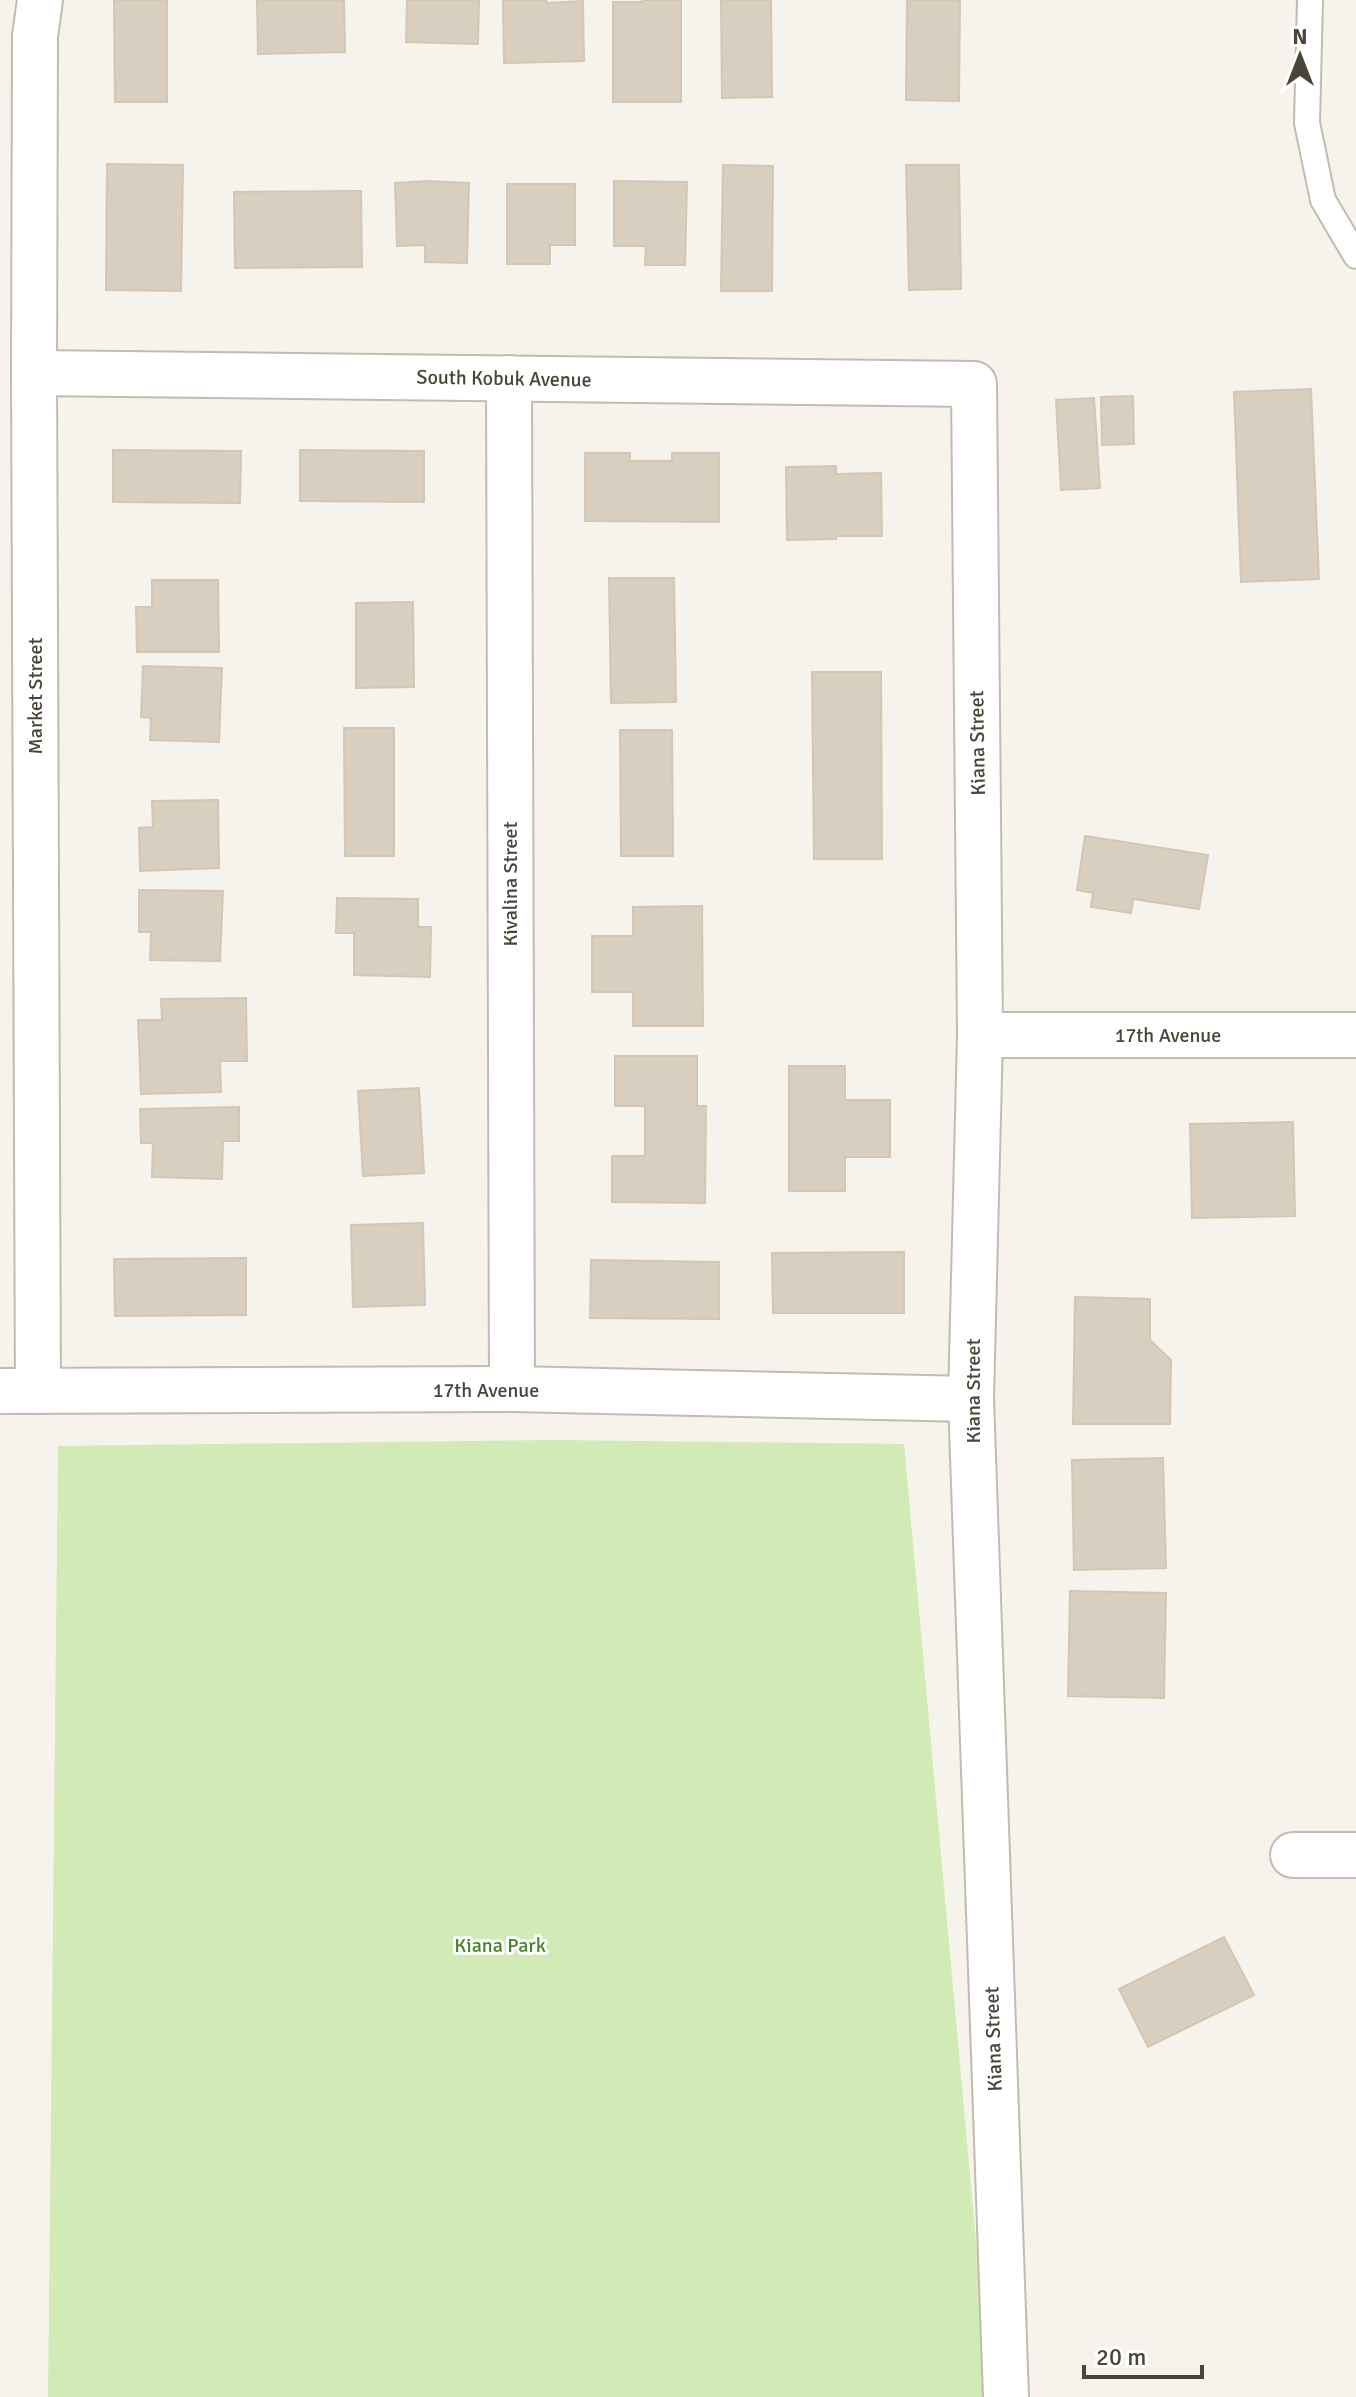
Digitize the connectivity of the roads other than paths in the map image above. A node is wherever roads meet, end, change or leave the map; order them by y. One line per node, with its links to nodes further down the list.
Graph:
1 (40, 0): 4 (street, Market Street)
2 (1310, 0): 3 (lane)
3 (1356, 256)
4 (34, 373): 5 (street, South Kobuk Avenue); 10 (street, Market Street)
5 (509, 378): 6 (street, South Kobuk Avenue); 9 (street, Kivalina Street)
6 (974, 384): 7 (street, Kiana Street)
7 (980, 1035): 8 (street, 17th Avenue); 11 (street, Kiana Street)
8 (1356, 1035)
9 (512, 1389): 10 (street, 17th Avenue); 11 (street, 17th Avenue)
10 (19, 1391)
11 (971, 1399): 14 (street, Kiana Street)
12 (1293, 1855): 13 (street)
13 (1356, 1855)
14 (1006, 2397)

